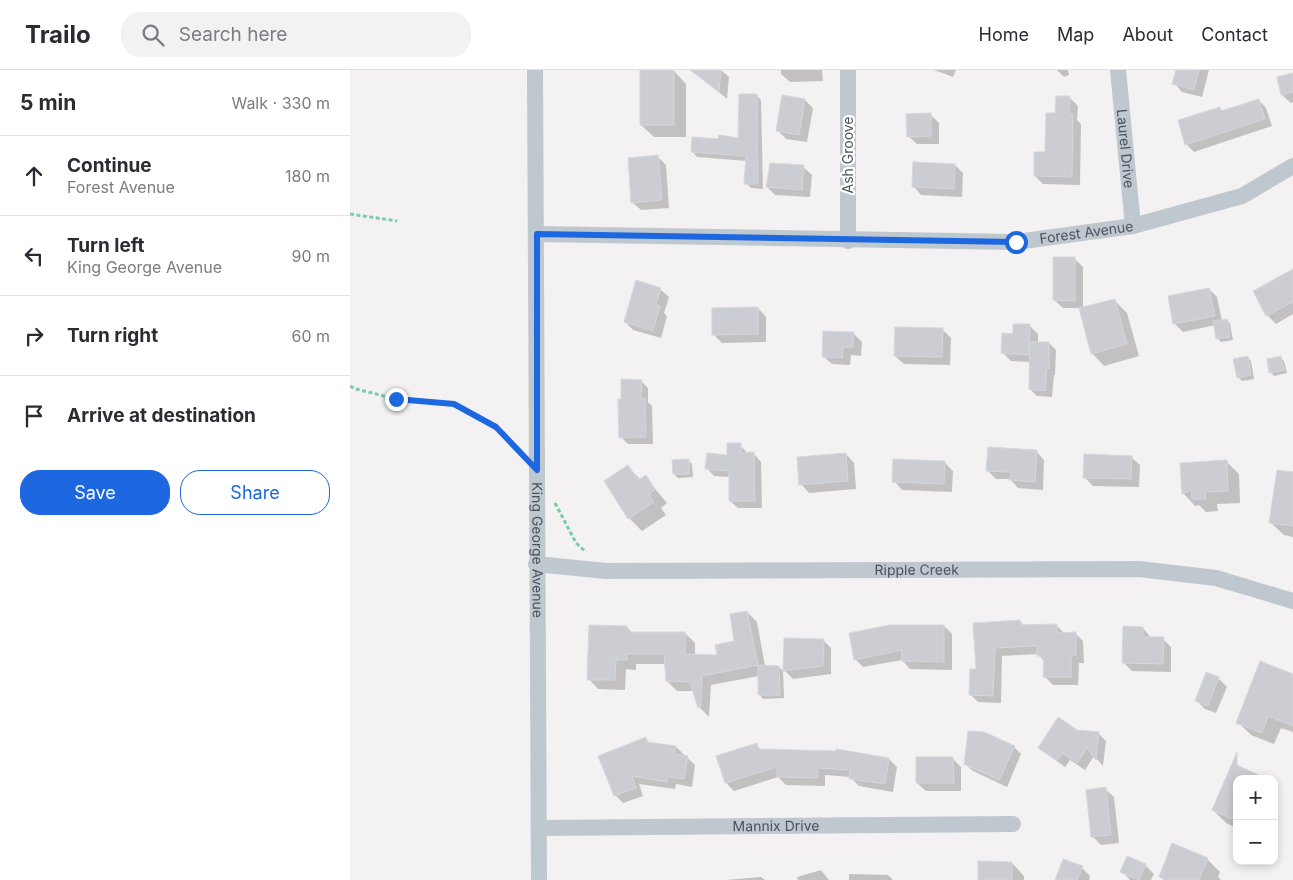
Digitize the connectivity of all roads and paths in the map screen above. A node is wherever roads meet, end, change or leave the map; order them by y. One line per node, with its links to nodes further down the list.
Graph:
1 (535, 70): 8 (street, King George Avenue)
2 (848, 70): 9 (street, Ash Groove)
3 (1118, 70): 7 (street, Laurel Drive)
4 (1293, 166): 7 (street, Forest Avenue)
5 (350, 214): 6 (path)
6 (397, 221)
7 (1133, 226): 9 (street, Forest Avenue)
8 (537, 234): 9 (street, Forest Avenue); 11 (street, King George Avenue)
9 (848, 240)
10 (350, 386): 11 (path)
11 (537, 470): 13 (street, King George Avenue)
12 (550, 494): 14 (path)
13 (536, 564): 14 (street, Ripple Creek); 17 (street, King George Avenue)
14 (606, 571): 15 (street, Ripple Creek)
15 (1293, 601)
16 (1013, 824): 17 (street, Mannix Drive)
17 (540, 828): 18 (street, King George Avenue)
18 (540, 880)

